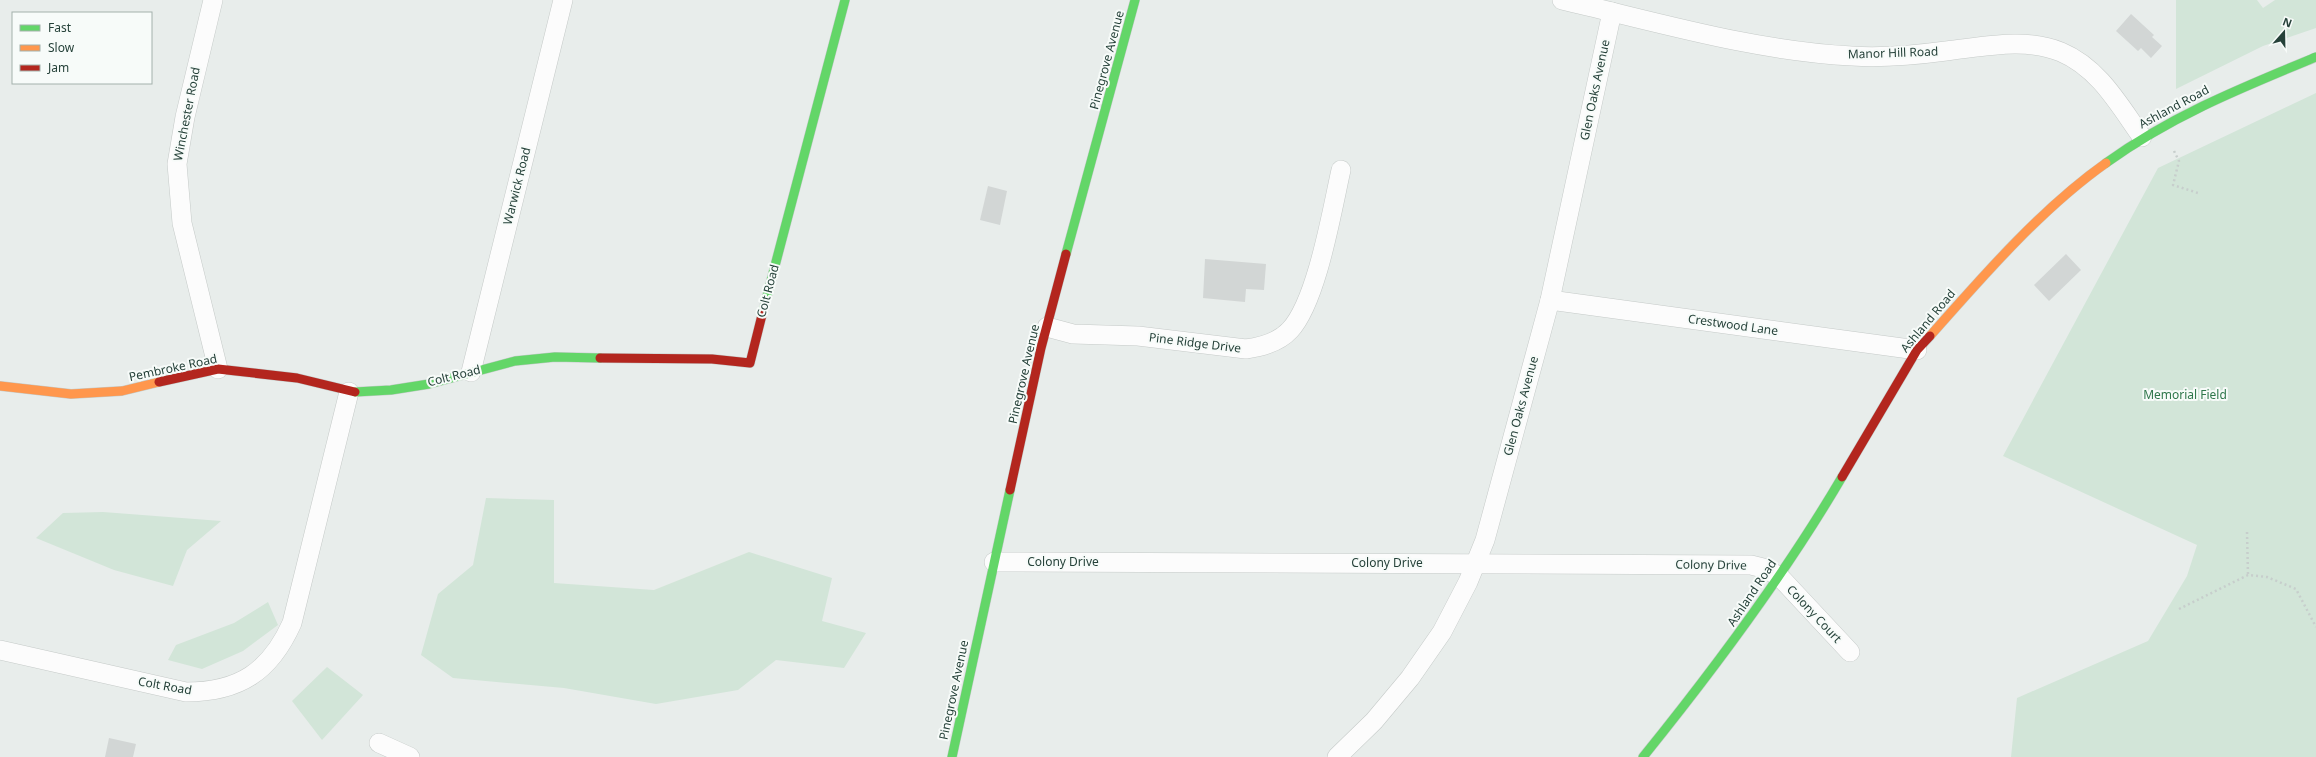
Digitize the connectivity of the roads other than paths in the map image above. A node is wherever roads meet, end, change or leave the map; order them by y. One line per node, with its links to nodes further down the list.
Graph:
1 (213, 0): 13 (street, Winchester Road)
2 (563, 0): 14 (street, Warwick Road)
3 (845, 0): 14 (street, Colt Road)
4 (1135, 0): 11 (street, Pinegrove Avenue)
5 (1562, 0): 6 (street, Manor Hill Road)
6 (1612, 12): 8 (street, Manor Hill Road); 10 (street, Glen Oaks Avenue)
7 (2316, 57): 8 (street, Ashland Road)
8 (2142, 137): 12 (street, Ashland Road)
9 (1341, 170): 11 (street, Pine Ridge Drive)
10 (1550, 300): 12 (street, Crestwood Lane); 18 (street, Glen Oaks Avenue)
11 (1047, 327): 17 (street, Pinegrove Avenue)
12 (1917, 350): 19 (street, Ashland Road)
13 (218, 369): 15 (street, Pembroke Road); 16 (street, Pembroke Road)
14 (471, 372): 16 (street, Colt Road)
15 (0, 386)
16 (349, 392): 20 (street, Colt Road)
17 (994, 562): 18 (street, Colony Drive); 25 (street, Pinegrove Avenue)
18 (1475, 564): 19 (street, Colony Drive); 26 (street, Glen Oaks Avenue)
19 (1779, 576): 21 (street, Colony Court); 23 (street, Ashland Road)
20 (0, 650)
21 (1850, 652)
22 (379, 743): 24 (street)
23 (1644, 756)
24 (410, 757)
25 (952, 757)
26 (1337, 757)

